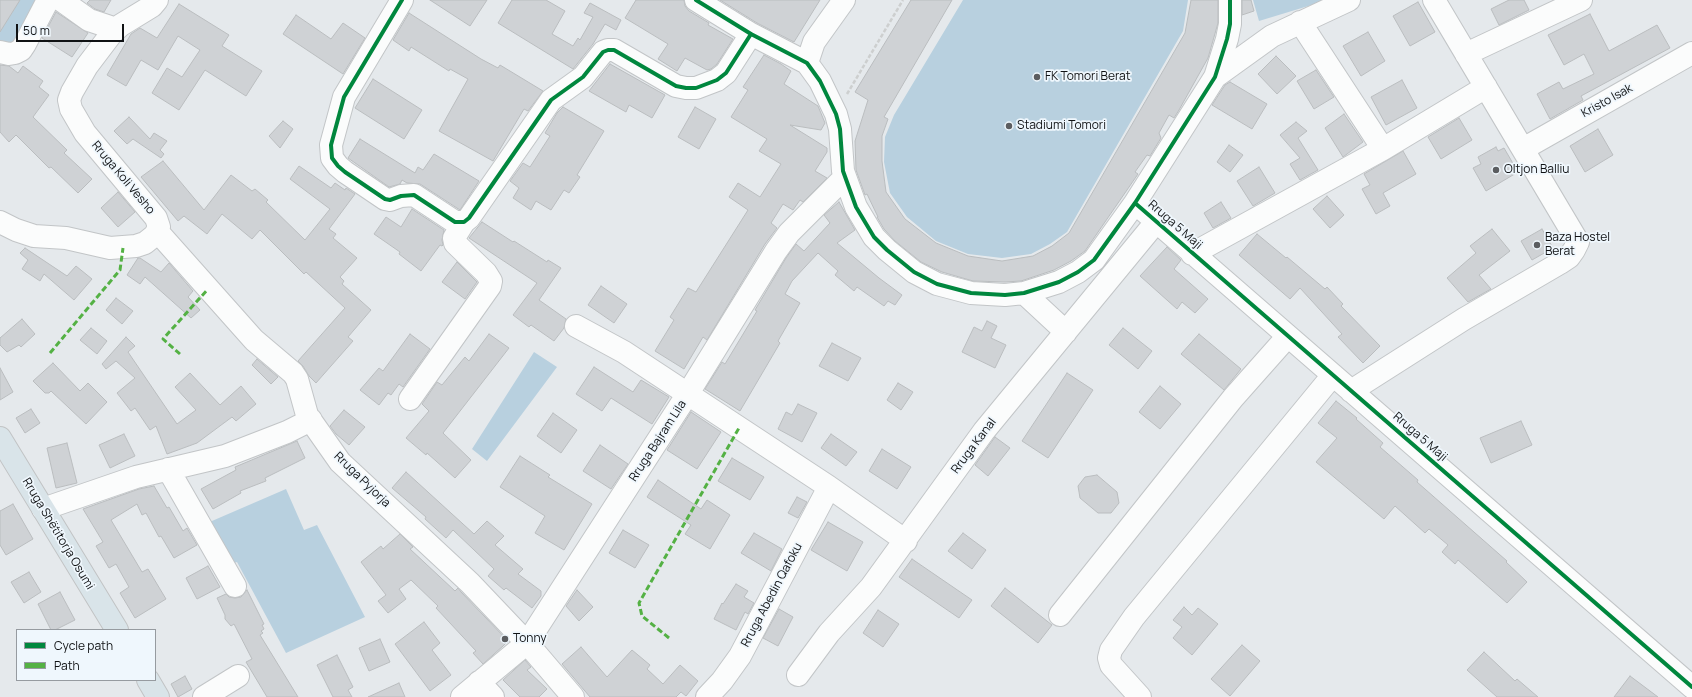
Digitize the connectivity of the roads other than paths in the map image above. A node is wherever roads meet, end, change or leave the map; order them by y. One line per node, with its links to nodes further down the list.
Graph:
1 (48, 0): 16 (street)
2 (60, 0): 13 (street)
3 (157, 0): 13 (street, Rruga Koli Vesho)
4 (402, 0): 27 (street)
5 (696, 0): 14 (street)
6 (828, 0): 15 (street)
7 (844, 0): 15 (street)
8 (1230, 0): 20 (street, Rruga 5 Maji)
9 (1348, 0): 12 (street)
10 (1434, 0): 18 (street)
11 (1581, 0): 18 (street)
12 (1300, 22): 20 (street); 22 (street)
13 (116, 29): 29 (street, Rruga Koli Vesho)
14 (751, 34): 19 (street); 27 (street)
15 (820, 34): 19 (street)
16 (0, 52)
17 (1692, 53): 23 (street, Kristo Isak)
18 (1466, 54): 21 (street)
19 (807, 63): 24 (street, Rruga 5 Maji)
20 (1215, 77): 25 (street, Rruga 5 Maji)
21 (1486, 86): 22 (street); 23 (street)
22 (1383, 149): 30 (street)
23 (1523, 149): 36 (street)
24 (845, 177): 31 (street, Rruga 5 Maji); 37 (street, Rruga Bajram Lila)
25 (1135, 203): 28 (street, Rruga 5 Maji); 31 (street, Rruga 5 Maji)
26 (0, 222): 29 (street, Rruga Koli Vesho)
27 (464, 222): 38 (street)
28 (1156, 222): 30 (street, Rruga 5 Maji); 33 (street, Rruga Kanal)
29 (157, 231): 39 (street, Rruga Pyjorja)
30 (1192, 254): 34 (street, Rruga 5 Maji)
31 (1024, 293): 33 (street)
32 (576, 326): 37 (street)
33 (1066, 332): 44 (street, Rruga Kanal)
34 (1288, 336): 35 (street, Rruga 5 Maji); 46 (street)
35 (1333, 376): 36 (street, Rruga 5 Maji); 59 (street)
36 (1351, 391): 52 (street, Rruga 5 Maji)
37 (687, 395): 42 (street); 48 (street, Rruga Bajram Lila)
38 (410, 399)
39 (311, 420): 41 (street); 48 (street, Rruga Pyjorja)
40 (0, 438): 43 (main road, Rruga Shëtitorja Osumi)
41 (168, 469): 43 (street); 45 (street)
42 (829, 487): 44 (street); 58 (street, Rruga Abedin Qafoku)
43 (43, 510): 47 (main road, Rruga Shëtitorja Osumi)
44 (906, 541): 49 (street, Rruga Kanal)
45 (235, 586)
46 (1060, 614)
47 (116, 629)
48 (527, 643): 53 (street, Rruga Bajram Lila); 57 (street, Rruga Pyjorja)
49 (798, 675)
50 (238, 676): 55 (street)
51 (149, 681): 54 (main road)
52 (1688, 689)
53 (486, 690): 56 (street, Rruga Bajram Lila)
54 (158, 697)
55 (204, 697)
56 (462, 697)
57 (573, 697)
58 (707, 697)
59 (1140, 697)

